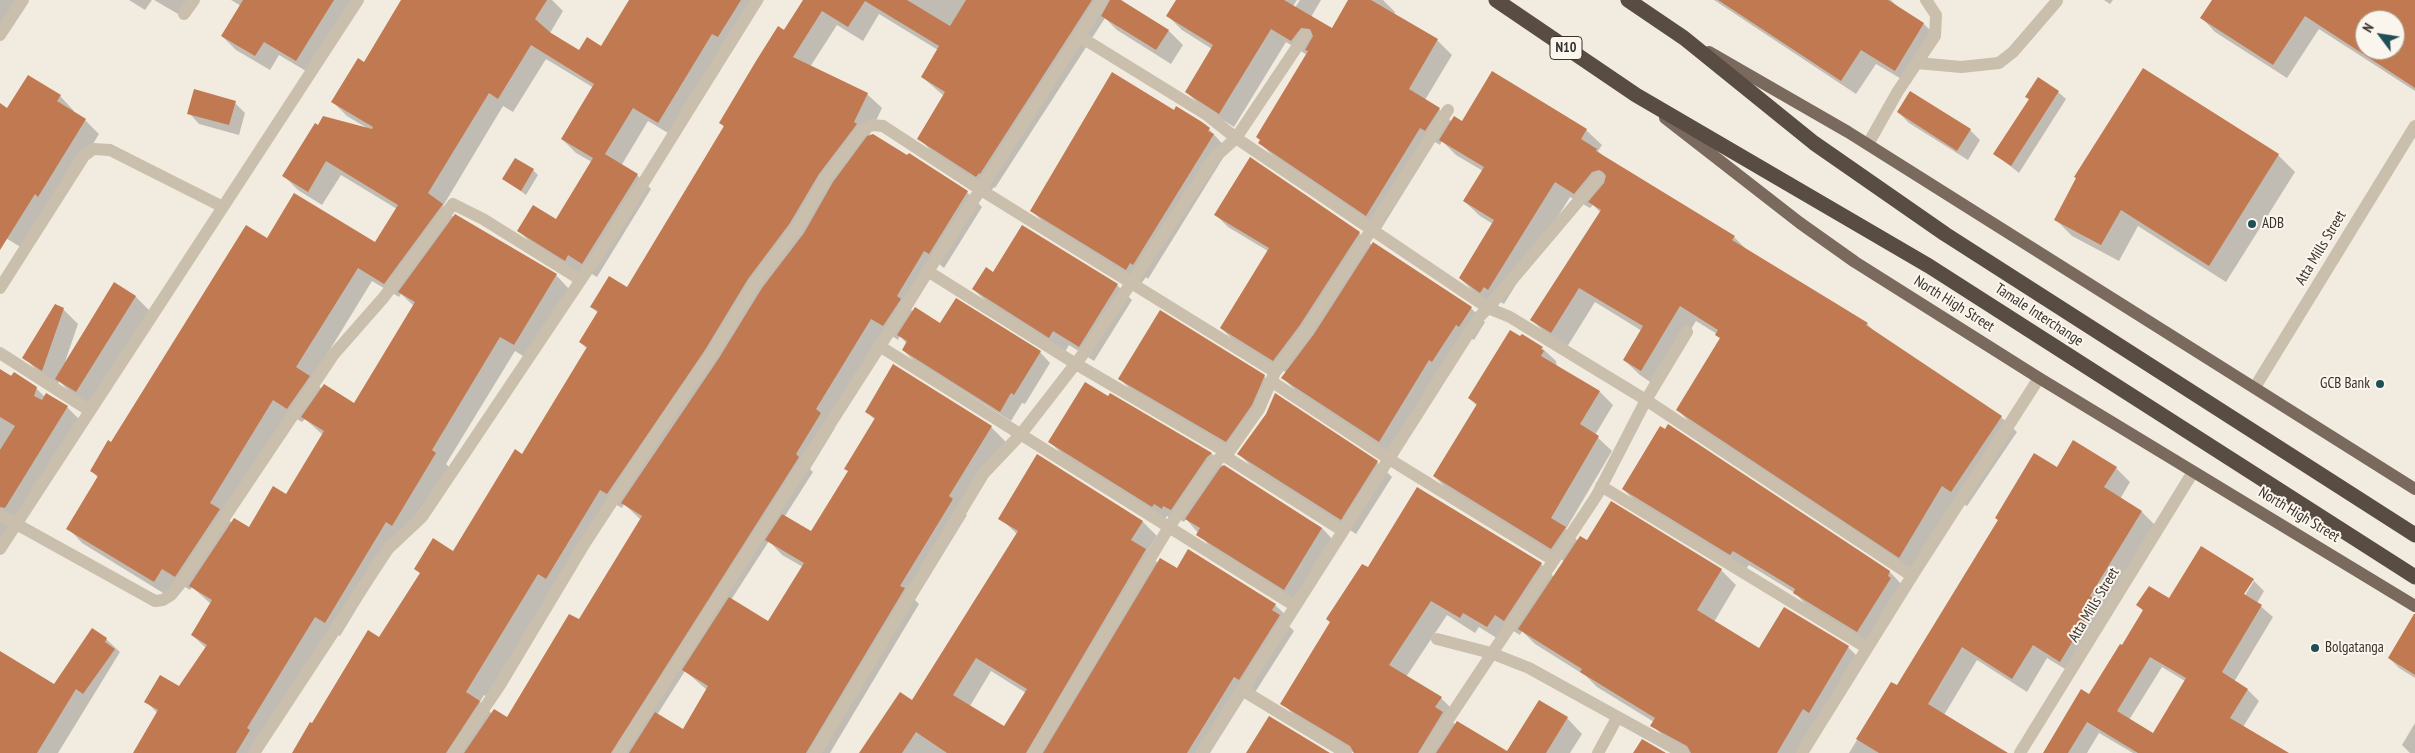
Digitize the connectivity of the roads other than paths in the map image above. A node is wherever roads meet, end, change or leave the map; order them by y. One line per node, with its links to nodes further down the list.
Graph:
1 (23, 0): 12 (street)
2 (194, 0): 10 (street)
3 (358, 0): 23 (street)
4 (757, 0): 26 (street)
5 (1102, 0): 13 (street)
6 (1496, 0): 16 (highway, North High Street / N10)
7 (1628, 0): 14 (highway)
8 (1926, 0): 15 (street)
9 (2057, 2): 15 (street)
10 (184, 14)
11 (1305, 34): 19 (street)
12 (0, 35)
13 (1079, 36): 19 (street); 22 (street)
14 (1684, 38): 20 (main road); 49 (highway, Tamale Interchange)
15 (1917, 63): 20 (street)
16 (1636, 95): 35 (main road, North High Street); 53 (highway, Tamale Interchange)
17 (1448, 110): 24 (street)
18 (2415, 126): 36 (street, Atta Mills Street)
19 (1236, 138): 24 (street); 27 (street)
20 (1868, 144): 36 (main road)
21 (1598, 178): 29 (street)
22 (981, 190): 25 (street); 27 (street); 62 (street)
23 (223, 207): 28 (street); 38 (street)
24 (1372, 229): 29 (street); 34 (street)
25 (928, 272): 31 (street); 33 (street)
26 (581, 280): 46 (street); 61 (street)
27 (1132, 282): 33 (street); 34 (street)
28 (0, 288)
29 (1488, 308): 37 (street); 41 (street)
30 (1687, 332): 37 (street)
31 (881, 347): 39 (street); 63 (street)
32 (0, 353): 38 (street)
33 (1076, 364): 39 (street); 40 (street)
34 (1273, 377): 40 (street); 41 (street)
35 (2040, 378): 42 (main road, North High Street); 52 (street)
36 (2255, 387): 44 (main road)
37 (1646, 400): 43 (street); 52 (street)
38 (90, 411): 46 (street)
39 (1020, 434): 47 (street); 64 (street)
40 (1225, 454): 47 (street); 48 (street)
41 (1389, 459): 48 (street); 51 (street)
42 (2193, 472): 55 (main road, North High Street); 72 (street, Atta Mills Street)
43 (1601, 486): 51 (street); 57 (street)
44 (2415, 489)
45 (0, 515): 46 (street)
46 (16, 525): 50 (street)
47 (1169, 527): 54 (street); 65 (street)
48 (1343, 531): 54 (street)
49 (2415, 535)
50 (0, 549)
51 (1553, 560): 58 (street)
52 (1912, 576): 57 (street)
53 (2415, 577)
54 (1295, 606): 59 (street)
55 (2415, 606)
56 (1437, 639): 58 (street)
57 (1867, 648): 71 (street)
58 (1491, 653): 60 (street); 68 (street)
59 (1242, 690): 66 (street); 67 (street)
60 (1617, 718): 69 (street); 70 (street)
61 (254, 753)
62 (454, 753)
63 (619, 753)
64 (815, 753)
65 (1034, 753)
66 (1202, 753)
67 (1346, 753)
68 (1426, 753)
69 (1598, 753)
70 (1683, 753)
71 (1802, 753)
72 (2020, 753)

